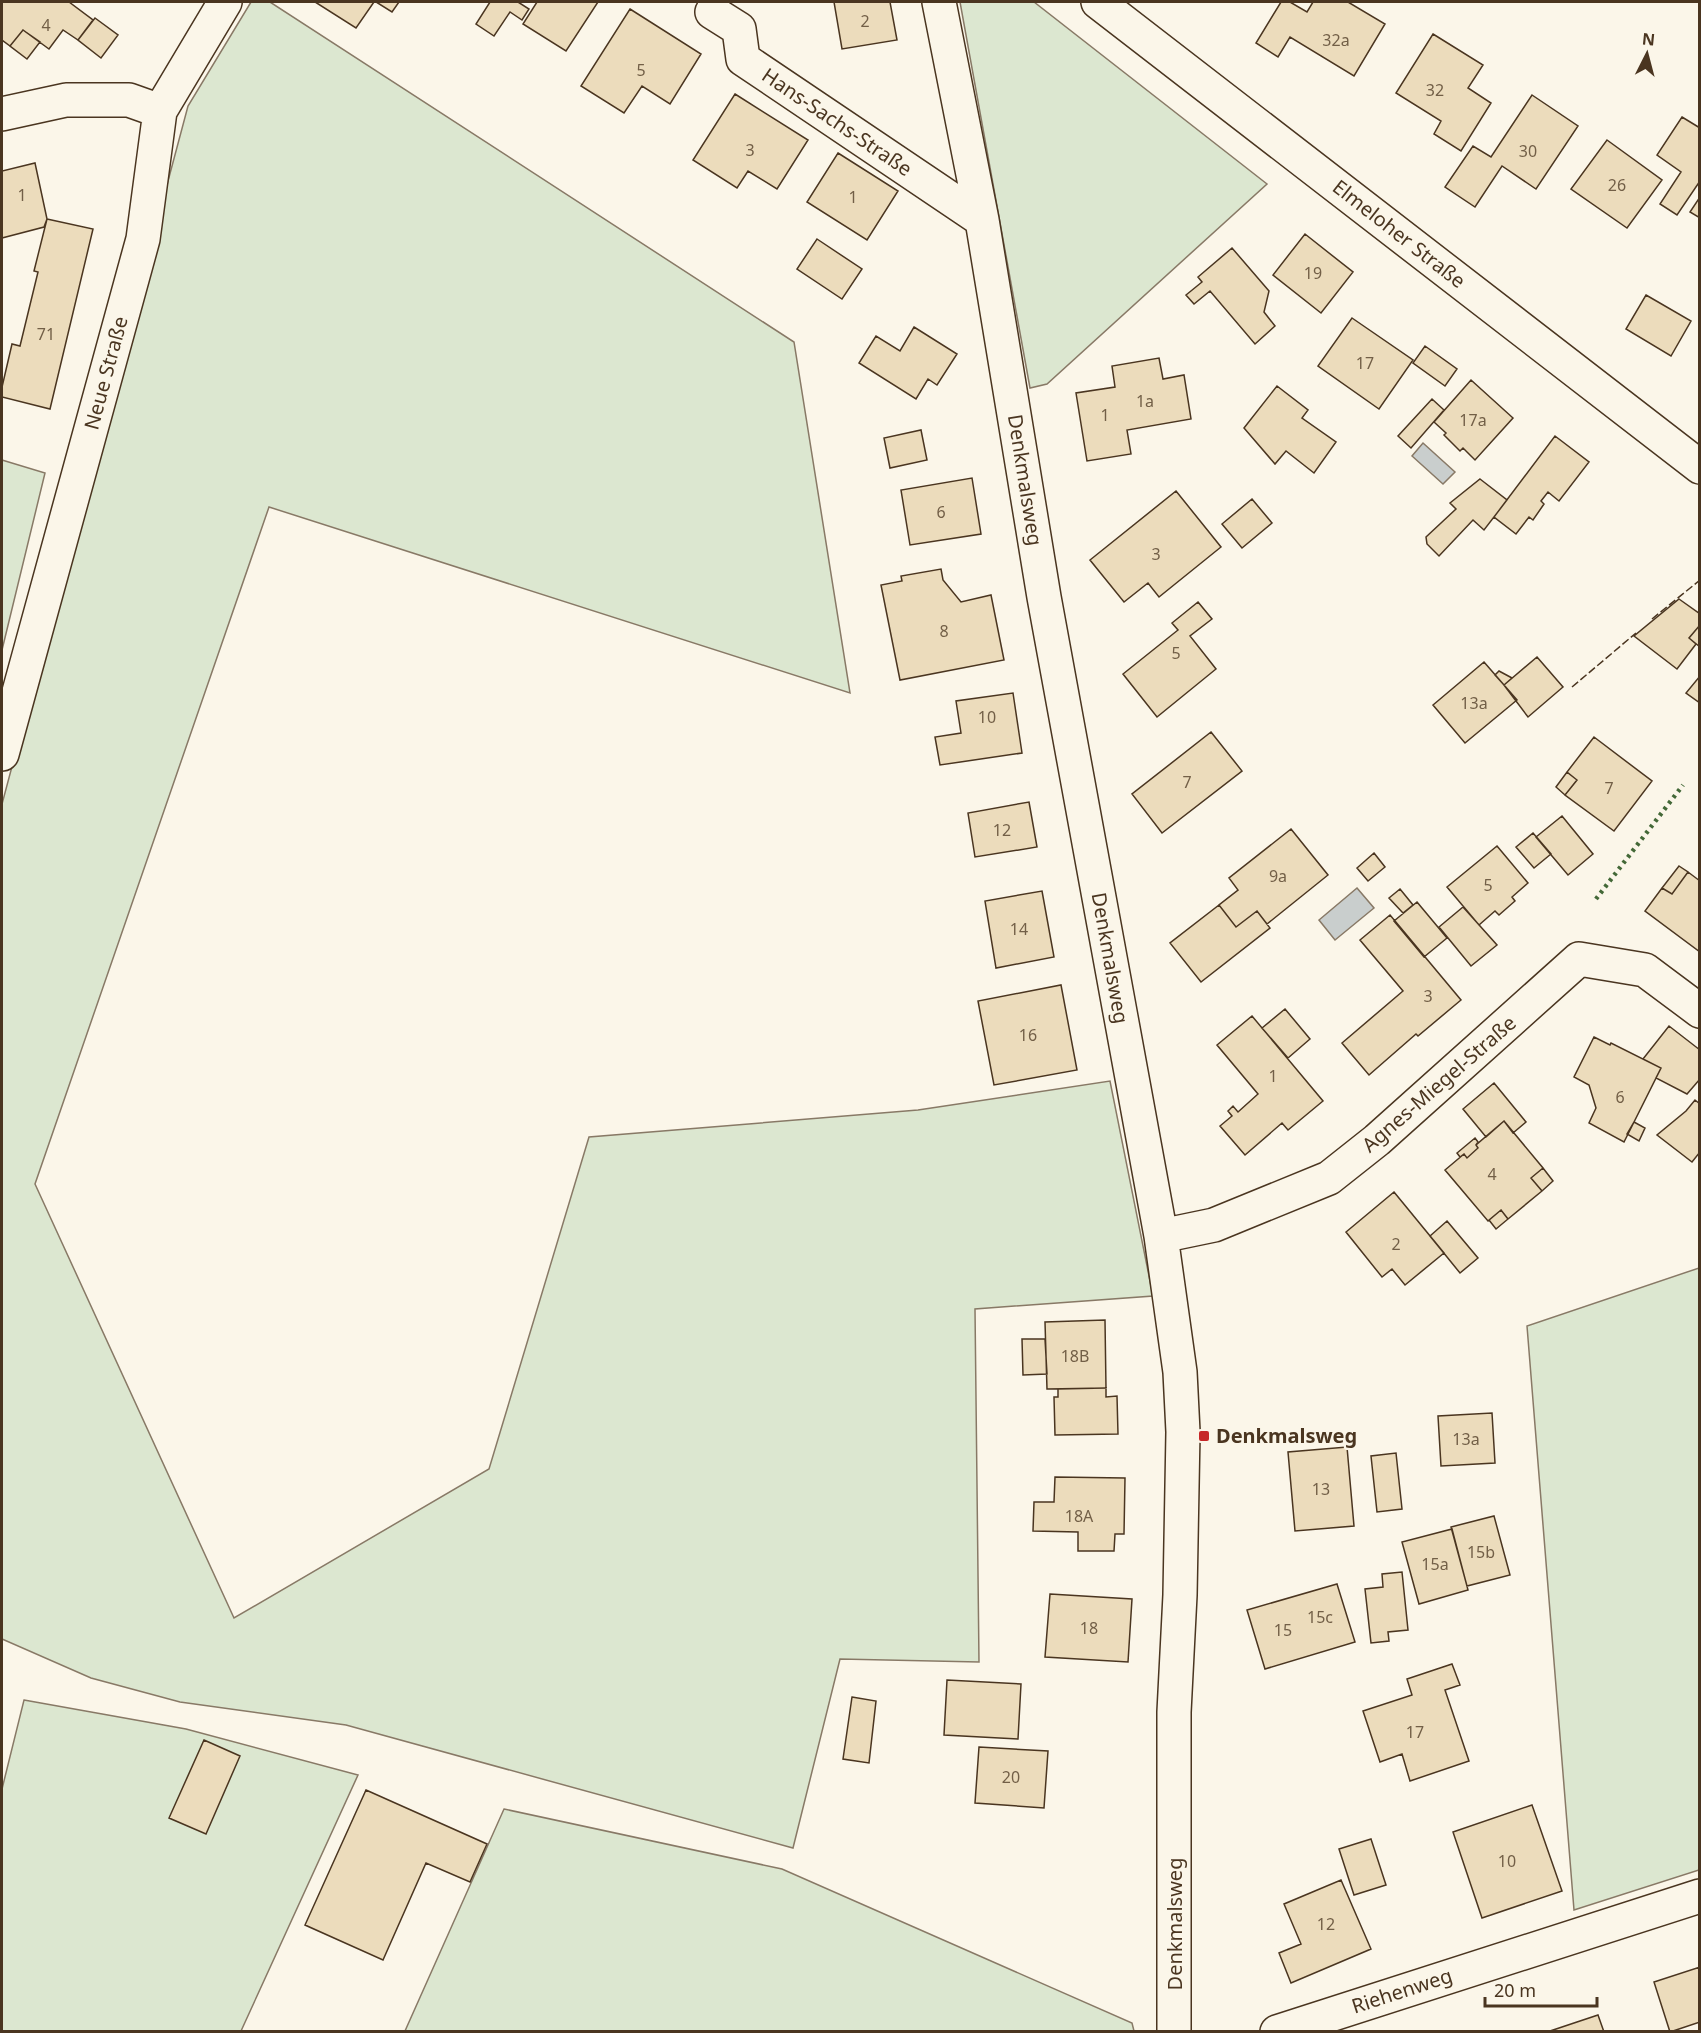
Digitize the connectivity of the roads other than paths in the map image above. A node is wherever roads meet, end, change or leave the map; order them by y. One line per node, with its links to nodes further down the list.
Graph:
1 (225, 2): 5 (street, Neue Straße)
2 (939, 2): 7 (street, Denkmalsweg)
3 (1098, 2): 8 (street, Elmeloher Straße)
4 (712, 12): 7 (street, Hans-Sachs-Straße)
5 (160, 111): 6 (street); 9 (street, Neue Straße)
6 (2, 114)
7 (982, 220): 11 (street, Denkmalsweg)
8 (1700, 467)
9 (2, 754)
10 (1700, 1011): 11 (street, Agnes-Miegel-Straße)
11 (1161, 1236): 13 (street, Denkmalsweg)
12 (1700, 1896): 14 (street, Riehenweg)
13 (1174, 2031)
14 (1277, 2031)

